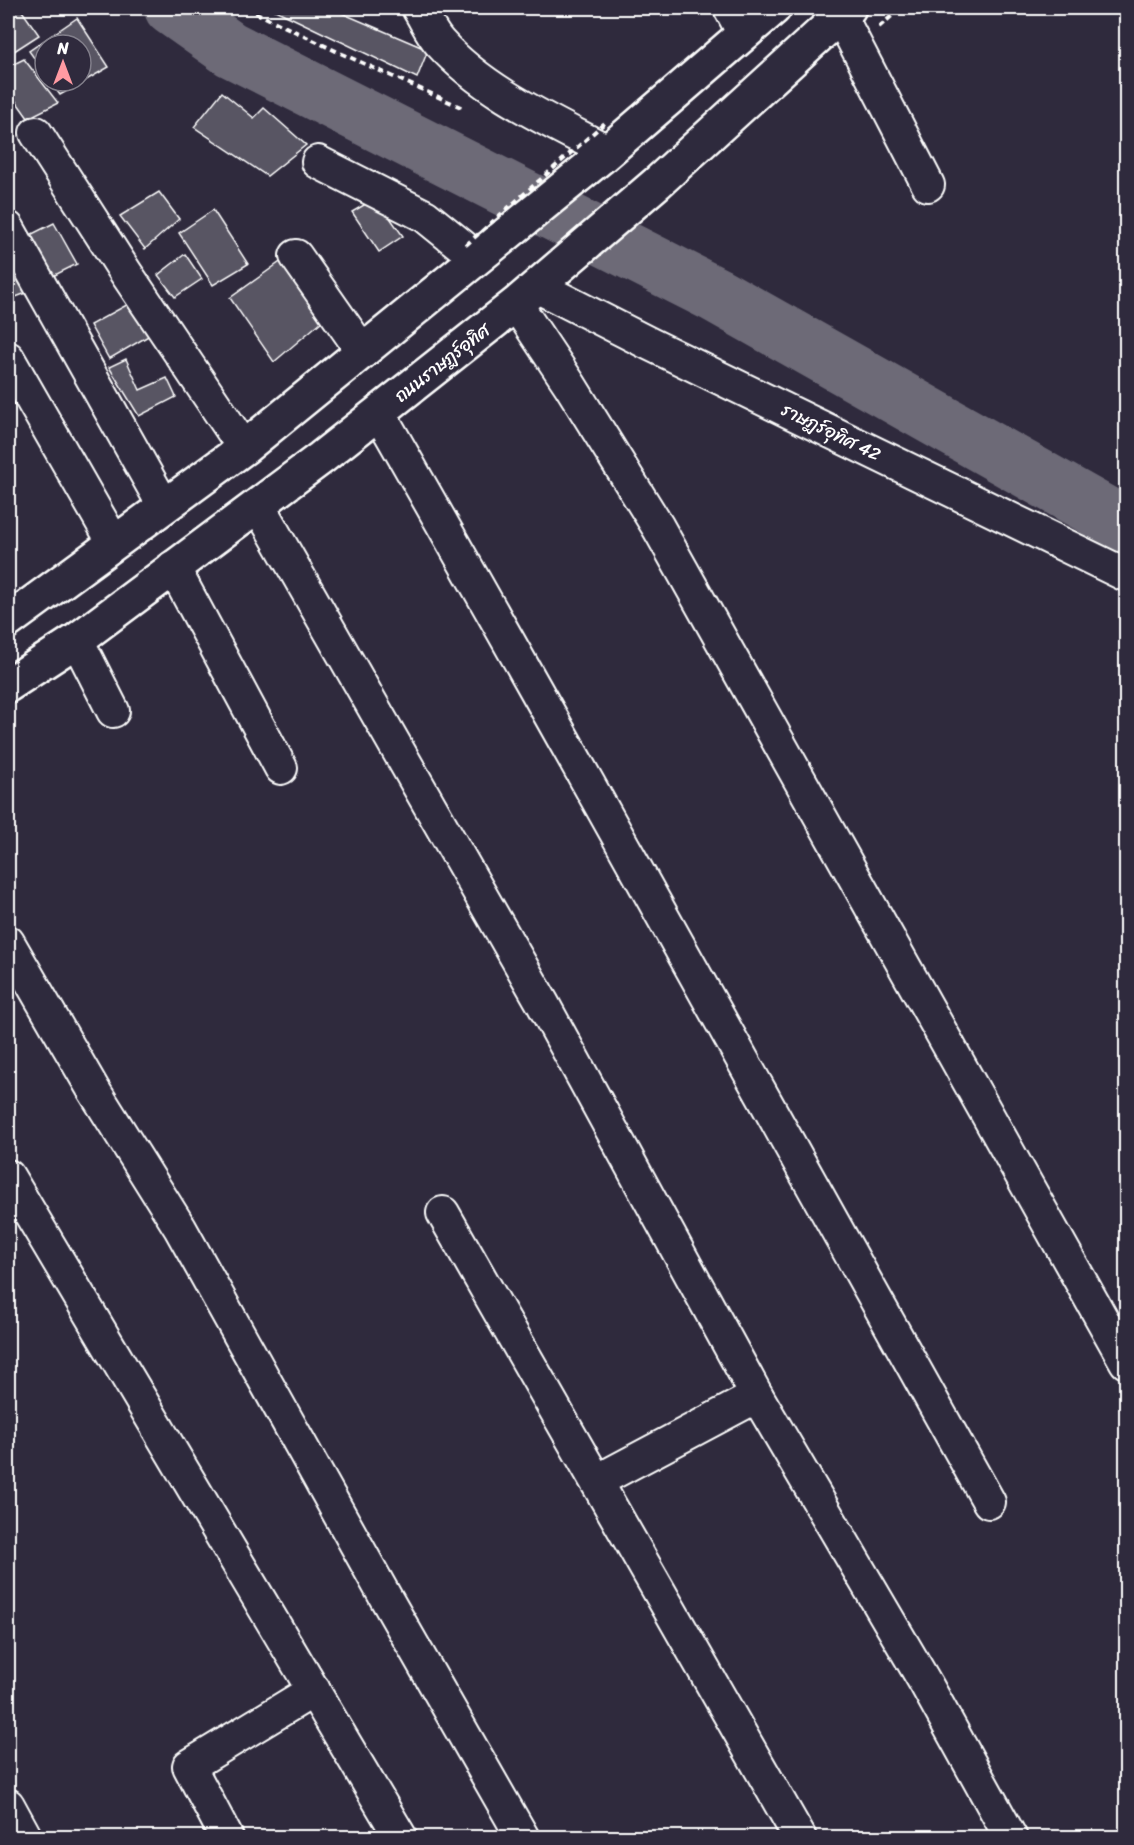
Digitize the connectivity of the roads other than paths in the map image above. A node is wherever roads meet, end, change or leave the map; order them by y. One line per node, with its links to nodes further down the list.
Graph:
1 (418, 8): 6 (street)
2 (774, 8): 4 (main road)
3 (845, 11): 8 (street); 12 (main road, ถนนราษฎร์อุทิศ)
4 (737, 21): 6 (main road)
5 (36, 133): 16 (street)
6 (605, 143): 10 (main road)
7 (318, 162): 10 (street)
8 (928, 186)
9 (8, 228): 18 (street)
10 (478, 250): 13 (main road)
11 (296, 256): 13 (street)
12 (536, 288): 15 (main road, ถนนราษฎร์อุทิศ); 21 (street, ราษฎร์อุทิศ 42); 30 (street)
13 (363, 352): 16 (main road)
14 (8, 358): 19 (street)
15 (379, 413): 17 (main road, ถนนราษฎร์อุทิศ); 33 (street)
16 (244, 448): 18 (main road)
17 (258, 505): 20 (main road, ถนนราษฎร์อุทิศ); 31 (street)
18 (164, 506): 19 (main road)
19 (114, 543): 22 (main road)
20 (173, 567): 23 (main road, ถนนราษฎร์อุทิศ); 26 (street)
21 (1126, 575)
22 (8, 621)
23 (77, 640): 24 (main road, ถนนราษฎร์อุทิศ); 25 (street)
24 (8, 685)
25 (113, 711)
26 (281, 768)
27 (8, 942): 39 (street)
28 (8, 1176): 34 (street)
29 (443, 1213): 32 (street)
30 (1126, 1362)
31 (757, 1396): 32 (street); 41 (street)
32 (597, 1481): 40 (street)
33 (989, 1502)
34 (314, 1690): 37 (street); 38 (street)
35 (8, 1805): 36 (street)
36 (26, 1838)
37 (227, 1838)
38 (401, 1838)
39 (523, 1838)
40 (800, 1838)
41 (1011, 1838)

